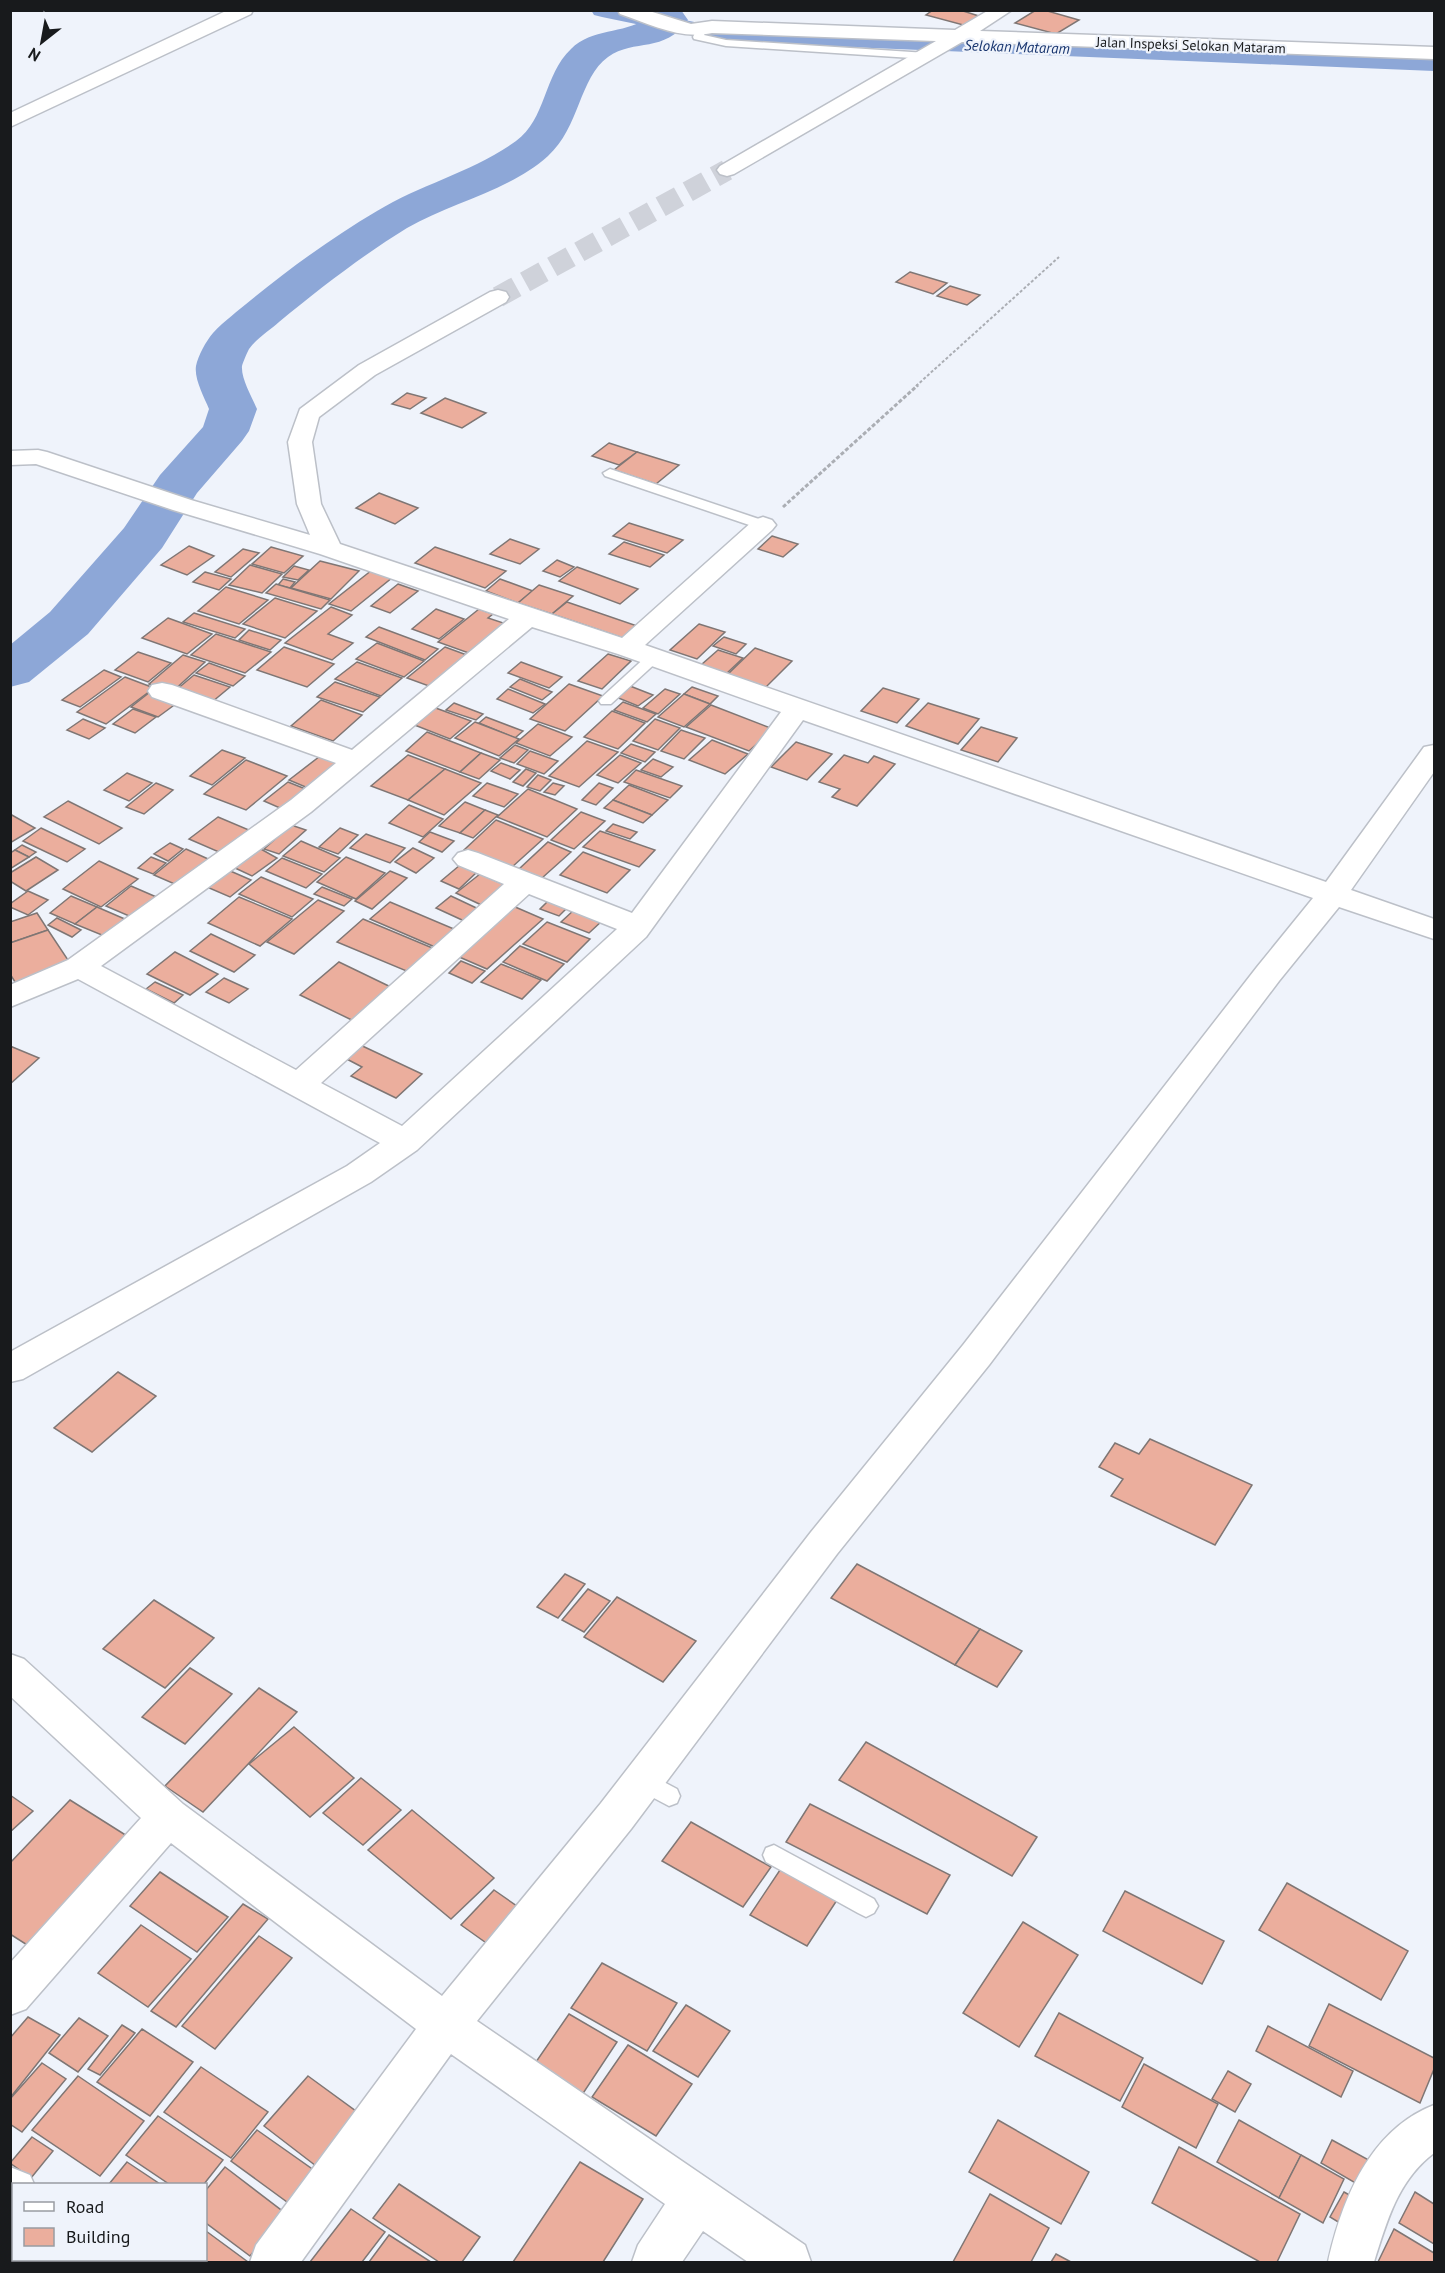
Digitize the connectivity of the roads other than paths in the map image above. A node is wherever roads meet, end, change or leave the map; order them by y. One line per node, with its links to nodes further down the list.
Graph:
1 (244, 10): 7 (street)
2 (627, 10): 4 (street, Jalan Inspeksi Selokan Mataram)
3 (1003, 10): 5 (street)
4 (704, 32): 5 (street, Jalan Inspeksi Selokan Mataram); 5 (lane)
5 (943, 46): 6 (street, Jalan Inspeksi Selokan Mataram); 8 (street)
6 (1434, 53)
7 (10, 121)
8 (727, 170)
9 (498, 297): 13 (street)
10 (10, 458): 13 (street)
11 (610, 473): 12 (lane)
12 (763, 525): 15 (street)
13 (329, 549): 14 (street)
14 (528, 617): 15 (street); 21 (street)
15 (627, 648): 16 (street)
16 (654, 657): 18 (lane); 19 (street)
17 (162, 691): 21 (street)
18 (606, 701)
19 (797, 709): 24 (street); 25 (street)
20 (1434, 753): 24 (street)
21 (357, 761): 27 (street)
22 (468, 860): 23 (street)
23 (524, 882): 25 (street); 29 (street)
24 (1332, 895): 26 (street); 37 (street)
25 (637, 926): 30 (street)
26 (1434, 929)
27 (79, 967): 28 (street); 29 (street)
28 (10, 997)
29 (299, 1085): 30 (street)
30 (405, 1142): 31 (street)
31 (10, 1369)
32 (10, 1671): 33 (street)
33 (168, 1817): 36 (street); 37 (street)
34 (774, 1855): 35 (lane)
35 (866, 1906)
36 (10, 1995)
37 (446, 2025): 39 (street); 40 (street)
38 (1434, 2127): 43 (street)
39 (696, 2199): 41 (street); 42 (street)
40 (273, 2262)
41 (655, 2262)
42 (788, 2262)
43 (1351, 2262)

